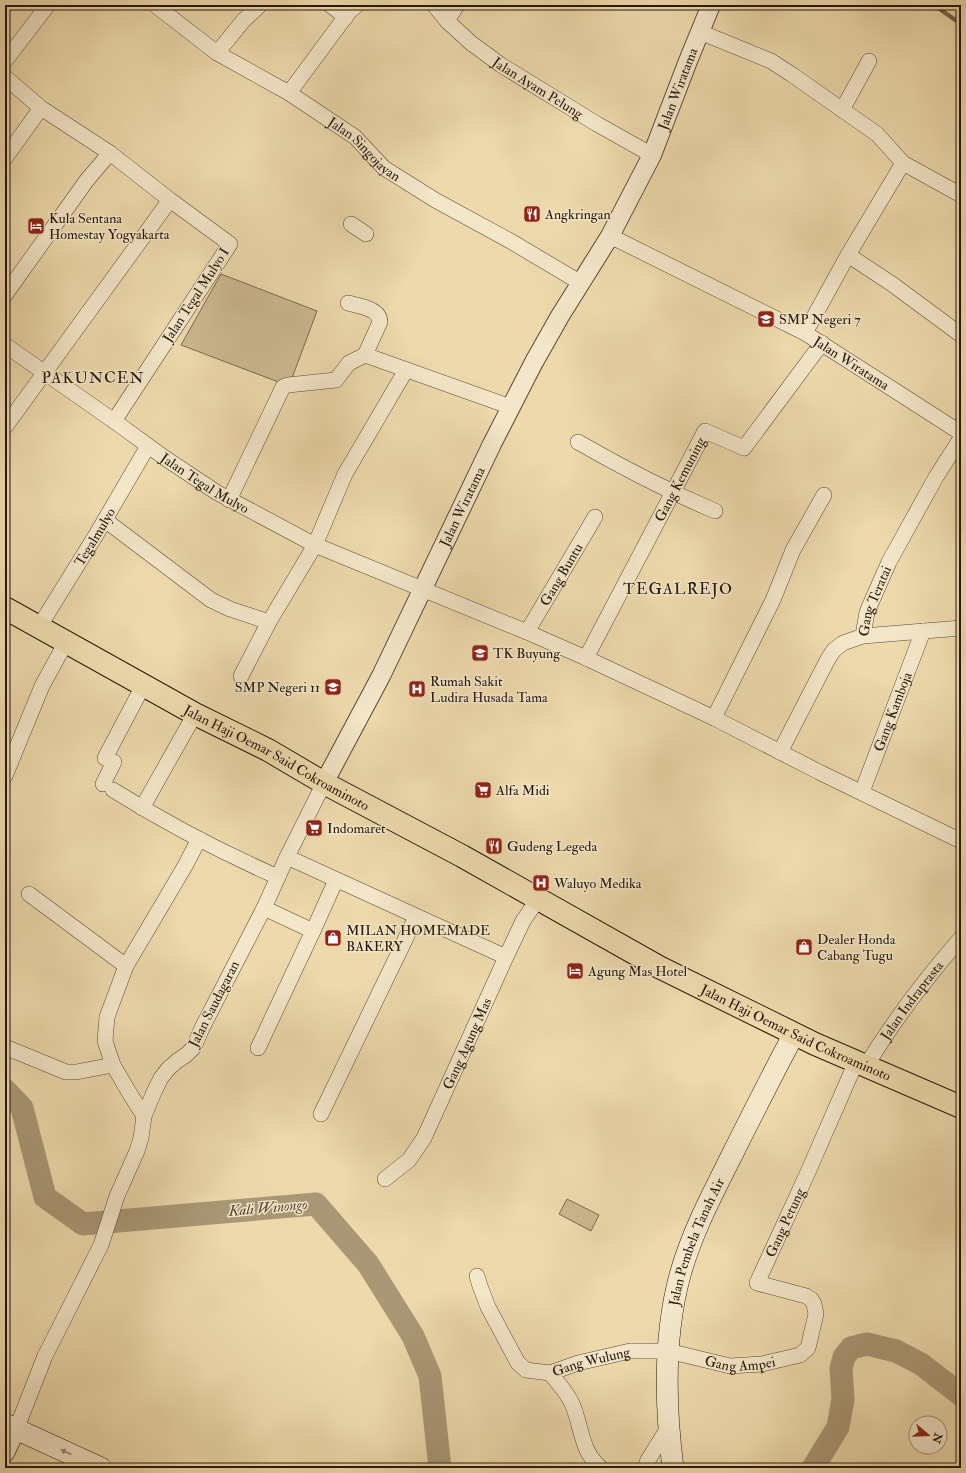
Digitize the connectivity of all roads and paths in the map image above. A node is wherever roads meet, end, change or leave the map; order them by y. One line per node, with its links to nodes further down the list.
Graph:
1 (48, 5): 13 (street)
2 (155, 5): 12 (street, Jalan Singojayan)
3 (260, 5): 12 (street)
4 (330, 5): 9 (street)
5 (357, 5): 9 (street)
6 (434, 5): 10 (street, Jalan Ayam Pelung)
7 (457, 5): 10 (street)
8 (708, 6): 11 (street, Jalan Wiratama)
9 (346, 17): 16 (street)
10 (447, 21): 20 (street, Jalan Ayam Pelung)
11 (700, 32): 18 (street); 20 (street, Jalan Wiratama)
12 (217, 53): 16 (street, Jalan Singojayan)
13 (5, 60)
14 (869, 61): 18 (street)
15 (5, 77): 17 (street, Jalan Tegal Mulyo I)
16 (289, 93): 29 (street, Jalan Singojayan)
17 (41, 108): 19 (street, Jalan Tegal Mulyo I); 21 (street)
18 (842, 110): 22 (street)
19 (110, 153): 24 (street, Jalan Tegal Mulyo I); 30 (street)
20 (652, 155): 27 (street, Jalan Wiratama)
21 (5, 158)
22 (903, 163): 23 (street); 28 (street)
23 (961, 196)
24 (170, 200): 38 (street); 40 (street, Jalan Tegal Mulyo I)
25 (351, 224): 26 (street)
26 (366, 234)
27 (610, 236): 29 (street, Jalan Wiratama); 32 (street, Jalan Wiratama)
28 (848, 255): 32 (street); 33 (street)
29 (580, 283): 39 (street, Jalan Wiratama)
30 (5, 295)
31 (348, 303): 36 (street)
32 (805, 333): 34 (street, Jalan Wiratama)
33 (961, 335)
34 (822, 343): 42 (street, Jalan Wiratama); 46 (street, Gang Kemuning)
35 (5, 345): 38 (street, Jalan Tegal Mulyo)
36 (365, 355): 37 (street); 48 (street)
37 (406, 370): 39 (street); 52 (street)
38 (45, 372): 40 (street, Jalan Tegal Mulyo); 41 (street)
39 (511, 407): 53 (street, Jalan Wiratama)
40 (114, 421): 45 (street, Jalan Tegal Mulyo)
41 (5, 427)
42 (961, 433)
43 (961, 438): 60 (street, Gang Teratai)
44 (578, 442): 46 (street)
45 (148, 446): 48 (street, Jalan Tegal Mulyo); 51 (street, Tegalmulyo)
46 (673, 493): 49 (street); 62 (street, Gang Kemuning)
47 (824, 495): 66 (street)
48 (229, 500): 52 (street, Jalan Tegal Mulyo)
49 (715, 510)
50 (595, 517): 59 (street, Gang Buntu)
51 (105, 520): 55 (street); 56 (street, Tegalmulyo)
52 (315, 545): 53 (street, Jalan Tegal Mulyo); 55 (street)
53 (422, 589): 59 (street, Jalan Tegal Mulyo); 69 (street, Jalan Wiratama)
54 (5, 608): 56 (main road, Jalan Haji Oemar Said Cokroaminoto)
55 (268, 622): 63 (street)
56 (39, 627): 61 (main road, Jalan Haji Oemar Said Cokroaminoto)
57 (961, 628): 58 (street)
58 (923, 631): 60 (street); 70 (street, Gang Kamboja)
59 (527, 632): 62 (street, Jalan Tegal Mulyo)
60 (863, 636): 67 (street, Gang Teratai)
61 (66, 642): 64 (main road, Jalan Haji Oemar Said Cokroaminoto); 68 (street)
62 (586, 658): 66 (street, Jalan Tegal Mulyo)
63 (241, 676)
64 (144, 684): 65 (main road, Jalan Haji Oemar Said Cokroaminoto); 71 (street)
65 (195, 714): 69 (main road, Jalan Haji Oemar Said Cokroaminoto); 71 (street)
66 (714, 718): 67 (street, Jalan Tegal Mulyo)
67 (780, 752): 70 (street, Jalan Tegal Mulyo)
68 (5, 776)
69 (324, 783): 74 (street, Jalan Saudagaran); 78 (main road, Jalan Haji Oemar Said Cokroaminoto)
70 (862, 792): 73 (street, Jalan Tegal Mulyo)
71 (142, 808): 72 (street)
72 (199, 839): 75 (street); 84 (street)
73 (961, 841)
74 (287, 857): 75 (street, Jalan Saudagaran); 76 (street)
75 (278, 877): 79 (street, Jalan Saudagaran)
76 (336, 880): 80 (street); 81 (street)
77 (29, 894): 84 (street)
78 (538, 899): 83 (street, Gang Agung Mas); 85 (main road, Jalan Haji Oemar Said Cokroaminoto)
79 (264, 908): 81 (street); 92 (street, Jalan Saudagaran)
80 (416, 917): 83 (street); 91 (street)
81 (313, 931): 87 (street)
82 (961, 938): 88 (street, Jalan Indraprasta)
83 (506, 957): 93 (street, Gang Agung Mas)
84 (126, 966): 89 (street)
85 (794, 1034): 88 (main road, Jalan Haji Oemar Said Cokroaminoto); 96 (main road, Jalan Pembela Tanah Air)
86 (5, 1047): 89 (street)
87 (258, 1048)
88 (861, 1064): 90 (main road, Jalan Haji Oemar Said Cokroaminoto); 95 (street, Gang Petung)
89 (113, 1065): 92 (street)
90 (960, 1106)
91 (321, 1114)
92 (144, 1116): 98 (street, Jalan Saudagaran)
93 (386, 1179)
94 (477, 1276): 97 (street, Gang Wulung)
95 (808, 1348): 96 (street, Gang Ampei)
96 (668, 1351): 97 (street, Gang Wulung); 99 (main road, Jalan Pembela Tanah Air)
97 (550, 1373): 102 (street)
98 (11, 1427): 100 (street); 101 (main road, one-way to 98)
99 (668, 1428): 103 (street); 104 (main road, Jalan Pembela Tanah Air)
100 (5, 1453)
101 (101, 1468)
102 (601, 1468)
103 (645, 1468)
104 (674, 1468)

